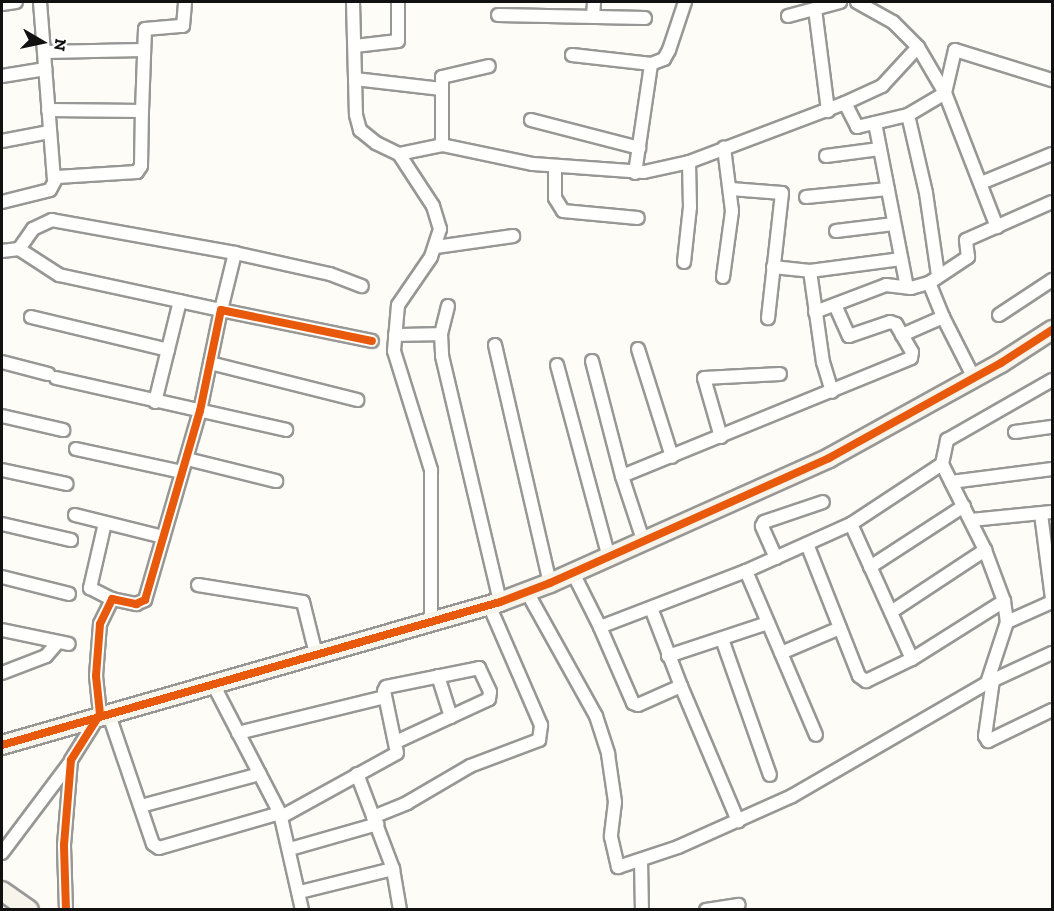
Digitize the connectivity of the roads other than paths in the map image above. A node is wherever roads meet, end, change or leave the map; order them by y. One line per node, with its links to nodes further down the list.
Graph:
1 (16, 2): 10 (street)
2 (40, 2): 19 (street)
3 (185, 2): 18 (street)
4 (353, 2): 16 (street)
5 (398, 2): 16 (street)
6 (594, 2): 14 (street)
7 (685, 2): 21 (street)
8 (840, 2): 11 (street)
9 (857, 2): 17 (street)
10 (2, 4)
11 (815, 9): 13 (street); 32 (street)
12 (498, 15): 14 (street)
13 (788, 16)
14 (593, 17): 15 (street)
15 (645, 18)
16 (355, 46): 25 (street)
17 (918, 47): 28 (street); 29 (street)
18 (142, 50): 19 (street); 31 (street)
19 (44, 52): 23 (street)
20 (572, 55): 21 (street)
21 (651, 64): 39 (street)
22 (489, 66): 27 (street)
23 (45, 69): 24 (street); 30 (street)
24 (2, 76)
25 (356, 79): 27 (street); 42 (street)
26 (1053, 80): 28 (street)
27 (441, 89): 38 (street)
28 (945, 93): 33 (street); 49 (street)
29 (845, 103): 32 (street); 35 (street)
30 (48, 110): 31 (street); 36 (street)
31 (142, 111): 48 (street)
32 (828, 111): 40 (street)
33 (908, 116): 35 (street); 68 (street)
34 (531, 120): 39 (street)
35 (875, 123): 41 (street)
36 (49, 132): 37 (street); 48 (street)
37 (2, 141)
38 (442, 145): 42 (street); 46 (street)
39 (639, 148): 47 (street)
40 (724, 148): 45 (street); 50 (street)
41 (880, 149): 44 (street); 51 (street)
42 (399, 154): 61 (street)
43 (1053, 154): 49 (street)
44 (826, 156)
45 (689, 162): 47 (street); 64 (street)
46 (555, 166): 47 (street); 55 (street)
47 (639, 172)
48 (54, 178): 53 (street)
49 (981, 183): 57 (street)
50 (731, 189): 65 (street); 67 (street)
51 (888, 189): 52 (street); 56 (street)
52 (806, 197)
53 (2, 202)
54 (1053, 202): 57 (street)
55 (638, 218)
56 (894, 224): 58 (street); 63 (street)
57 (997, 227): 68 (street)
58 (836, 231)
59 (513, 236): 61 (street)
60 (9, 250): 62 (street); 72 (street)
61 (434, 252): 83 (street)
62 (235, 253): 70 (street); 75 (street)
63 (901, 259): 66 (street); 71 (street)
64 (684, 262)
65 (773, 267): 66 (street); 80 (street)
66 (810, 271): 76 (street)
67 (723, 278)
68 (934, 279): 71 (street); 79 (street)
69 (1053, 280): 77 (street)
70 (362, 286)
71 (907, 287): 73 (street)
72 (180, 301): 75 (street); 88 (street)
73 (835, 305): 76 (street); 84 (street)
74 (448, 306): 82 (street)
75 (221, 310): 85 (street); 91 (street)
76 (815, 312): 96 (street)
77 (999, 315)
78 (31, 317): 88 (street)
79 (943, 317): 84 (street); 94 (street)
80 (768, 318)
81 (1053, 330): 94 (street)
82 (441, 334): 83 (street); 143 (street)
83 (395, 335): 146 (street)
84 (902, 335): 96 (street)
85 (372, 341)
86 (495, 345): 136 (street)
87 (638, 349): 107 (street)
88 (168, 350): 98 (street)
89 (592, 361): 113 (street)
90 (2, 362): 98 (street)
91 (210, 363): 97 (street); 99 (street)
92 (557, 365): 130 (street)
93 (780, 374): 105 (street)
94 (974, 378): 127 (street)
95 (1053, 380): 109 (street)
96 (832, 392): 105 (street)
97 (357, 400)
98 (154, 402): 99 (street)
99 (200, 411): 103 (street); 108 (street)
100 (2, 416): 102 (street)
101 (1053, 428): 104 (street)
102 (63, 430)
103 (286, 430)
104 (1015, 432)
105 (721, 437): 107 (street)
106 (76, 449): 112 (street)
107 (672, 457): 113 (street)
108 (187, 459): 112 (street); 114 (street)
109 (942, 464): 115 (street); 124 (street)
110 (1053, 469): 115 (street)
111 (2, 470): 116 (street)
112 (182, 472): 125 (street)
113 (622, 476): 127 (street)
114 (276, 480)
115 (951, 482): 118 (street)
116 (67, 484)
117 (823, 502): 131 (street)
118 (964, 506): 121 (street); 132 (street)
119 (1047, 513): 121 (street); 141 (street)
120 (75, 515): 122 (street)
121 (971, 520): 129 (street)
122 (105, 522): 125 (street); 140 (street)
123 (2, 524): 126 (street)
124 (851, 524): 128 (street); 132 (street)
125 (163, 537): 140 (street)
126 (71, 540)
127 (644, 543): 130 (street)
128 (807, 544): 131 (street); 150 (street)
129 (985, 550): 142 (street); 145 (street)
130 (609, 558): 134 (street)
131 (776, 558): 133 (street)
132 (870, 567): 145 (street)
133 (746, 571): 144 (street); 148 (street)
134 (573, 573): 136 (street); 149 (street)
135 (2, 577): 139 (street)
136 (550, 584): 138 (street)
137 (198, 585): 155 (street)
138 (527, 592): 143 (street); 181 (street)
139 (69, 594)
140 (112, 599): 165 (street)
141 (1053, 600): 147 (street)
142 (1004, 601): 147 (street); 157 (street)
143 (495, 604): 146 (street); 177 (street)
144 (651, 608): 149 (street); 156 (street)
145 (891, 612): 157 (street)
146 (431, 622): 155 (street)
147 (1007, 622): 160 (street)
148 (768, 623): 152 (street); 153 (street)
149 (600, 627): 162 (street)
150 (840, 628): 153 (street); 157 (street)
151 (2, 630): 158 (street)
152 (722, 639): 156 (street); 174 (street)
153 (781, 653): 168 (street)
154 (1053, 653): 160 (street)
155 (315, 654): 161 (street)
156 (668, 656): 162 (street)
157 (912, 658)
158 (2, 673)
159 (438, 676): 163 (street); 166 (street); 166 (street)
160 (990, 681): 164 (street); 178 (street)
161 (213, 684): 165 (street); 167 (street)
162 (681, 686): 178 (street)
163 (385, 697): 167 (street); 169 (street)
164 (1053, 710)
165 (104, 713): 170 (street); 171 (street); 175 (street)
166 (451, 717): 169 (street)
167 (238, 733): 172 (street)
168 (816, 735)
169 (396, 742): 173 (street)
170 (2, 745)
171 (72, 760): 180 (street); 189 (street)
172 (260, 774): 175 (street); 176 (street)
173 (357, 774): 176 (street); 177 (street)
174 (770, 775)
175 (141, 806): 176 (street)
176 (280, 815): 179 (street)
177 (375, 820): 179 (street); 182 (street)
178 (738, 821): 181 (street)
179 (290, 849): 184 (street)
180 (2, 853)
181 (640, 860): 192 (street)
182 (393, 869): 184 (street); 191 (street)
183 (2, 891): 188 (street)
184 (300, 892): 190 (street)
185 (739, 905): 193 (street)
186 (2, 906): 187 (street)
187 (6, 909)
188 (29, 909)
189 (66, 909)
190 (302, 909)
191 (400, 909)
192 (642, 909)
193 (706, 909)

